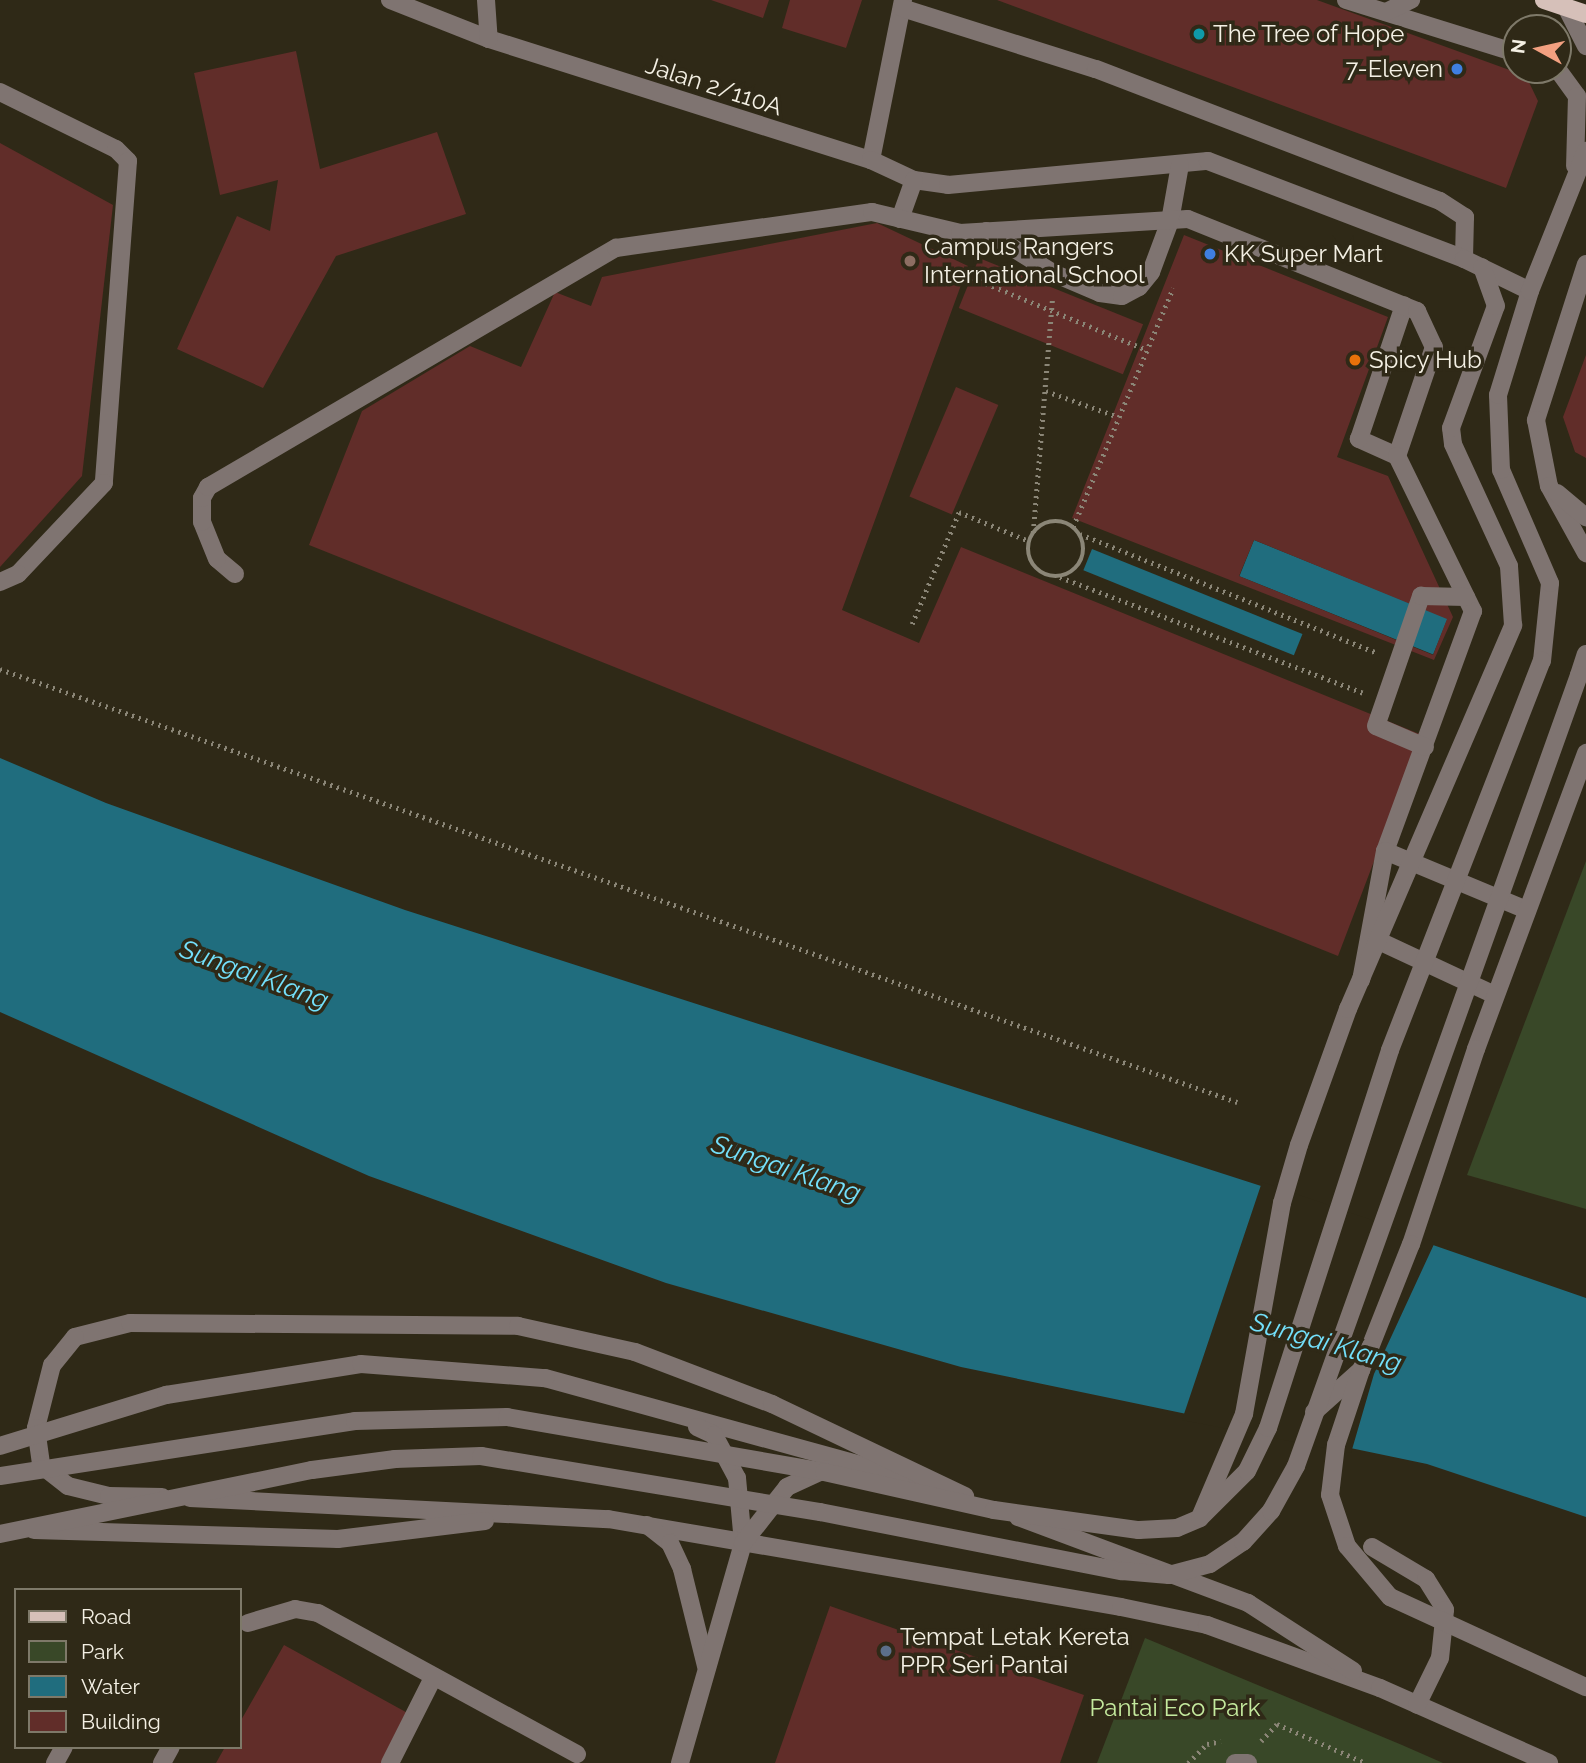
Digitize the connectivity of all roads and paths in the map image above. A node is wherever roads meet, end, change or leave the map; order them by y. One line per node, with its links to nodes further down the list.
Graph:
1 (390, 0): 10 (street, Jalan 2/110A)
2 (486, 0): 10 (street)
3 (1346, 0): 8 (street)
4 (1410, 0): 8 (street)
5 (1544, 0): 7 (main road)
6 (903, 4): 16 (street); 23 (street)
7 (1566, 7): 9 (main road); 11 (street)
8 (1386, 12): 12 (street)
9 (1586, 14)
10 (489, 39): 16 (street, Jalan 2/110A)
11 (1586, 46)
12 (1502, 49)
13 (1568, 84): 19 (street)
14 (0, 92): 45 (street)
15 (1586, 151): 19 (street)
16 (871, 160): 18 (street, Jalan 2/110A)
17 (1180, 165): 18 (street); 21 (street); 23 (street)
18 (914, 180): 20 (street)
19 (1575, 180): 29 (street)
20 (900, 219): 22 (street); 43 (street)
21 (1170, 221): 22 (street); 26 (street); 30 (street)
22 (986, 231): 26 (street)
23 (1464, 259): 25 (street)
24 (1586, 264): 36 (street)
25 (1482, 267): 29 (street); 55 (street)
26 (1053, 273): 31 (path)
27 (973, 278): 31 (path)
28 (1176, 280): 32 (path)
29 (1530, 291): 69 (street, bridge)
30 (1404, 306): 35 (street); 35 (street)
31 (1051, 312): 32 (path); 33 (path)
32 (1147, 350): 34 (path)
33 (1046, 391): 34 (path); 39 (path)
34 (1119, 417): 38 (path)
35 (1397, 456): 46 (street)
36 (1549, 486): 37 (street); 42 (street)
37 (1586, 517)
38 (1073, 527): 39 (path); 40 (path)
39 (1033, 533): 41 (path)
40 (1080, 534): 44 (path); 49 (path)
41 (1029, 541): 44 (path); 47 (path)
42 (1586, 553)
43 (235, 574)
44 (1060, 577): 51 (path)
45 (0, 582)
46 (1466, 597): 49 (street); 52 (street)
47 (912, 624)
48 (1586, 654): 63 (street, bridge)
49 (1398, 662): 51 (street)
50 (0, 669): 60 (path)
51 (1385, 701): 52 (street)
52 (1425, 747): 54 (street)
53 (1586, 753): 56 (street)
54 (1385, 851): 55 (street); 58 (street)
55 (1415, 862): 56 (street); 57 (street)
56 (1527, 910): 59 (street)
57 (1379, 941): 58 (street); 59 (street)
58 (1361, 980): 69 (street)
59 (1495, 996): 61 (street, bridge)
60 (1237, 1102)
61 (1361, 1370): 63 (street, bridge); 79 (street, bridge)
62 (664, 1412): 64 (street, bridge); 65 (street); 73 (street)
63 (1314, 1412): 71 (street, bridge)
64 (0, 1446)
65 (873, 1464): 73 (street); 78 (street)
66 (0, 1476): 67 (street, bridge)
67 (994, 1510): 68 (street, bridge); 69 (street, bridge)
68 (540, 1515): 70 (street); 71 (street)
69 (1200, 1518)
70 (644, 1523): 73 (street); 76 (street)
71 (29, 1530): 72 (street, bridge)
72 (0, 1534)
73 (743, 1543): 76 (street); 78 (street)
74 (1372, 1546): 80 (street)
75 (242, 1627): 77 (street)
76 (707, 1669): 85 (street)
77 (433, 1676): 83 (street); 84 (street)
78 (1380, 1688): 80 (street)
79 (1586, 1688)
80 (1418, 1704): 90 (street)
81 (1234, 1739): 86 (path)
82 (1254, 1740): 89 (path)
83 (577, 1754)
84 (390, 1763)
85 (680, 1763)
86 (1188, 1763)
87 (1235, 1763): 88 (street)
88 (1248, 1763)
89 (1366, 1763)
90 (1549, 1763)

